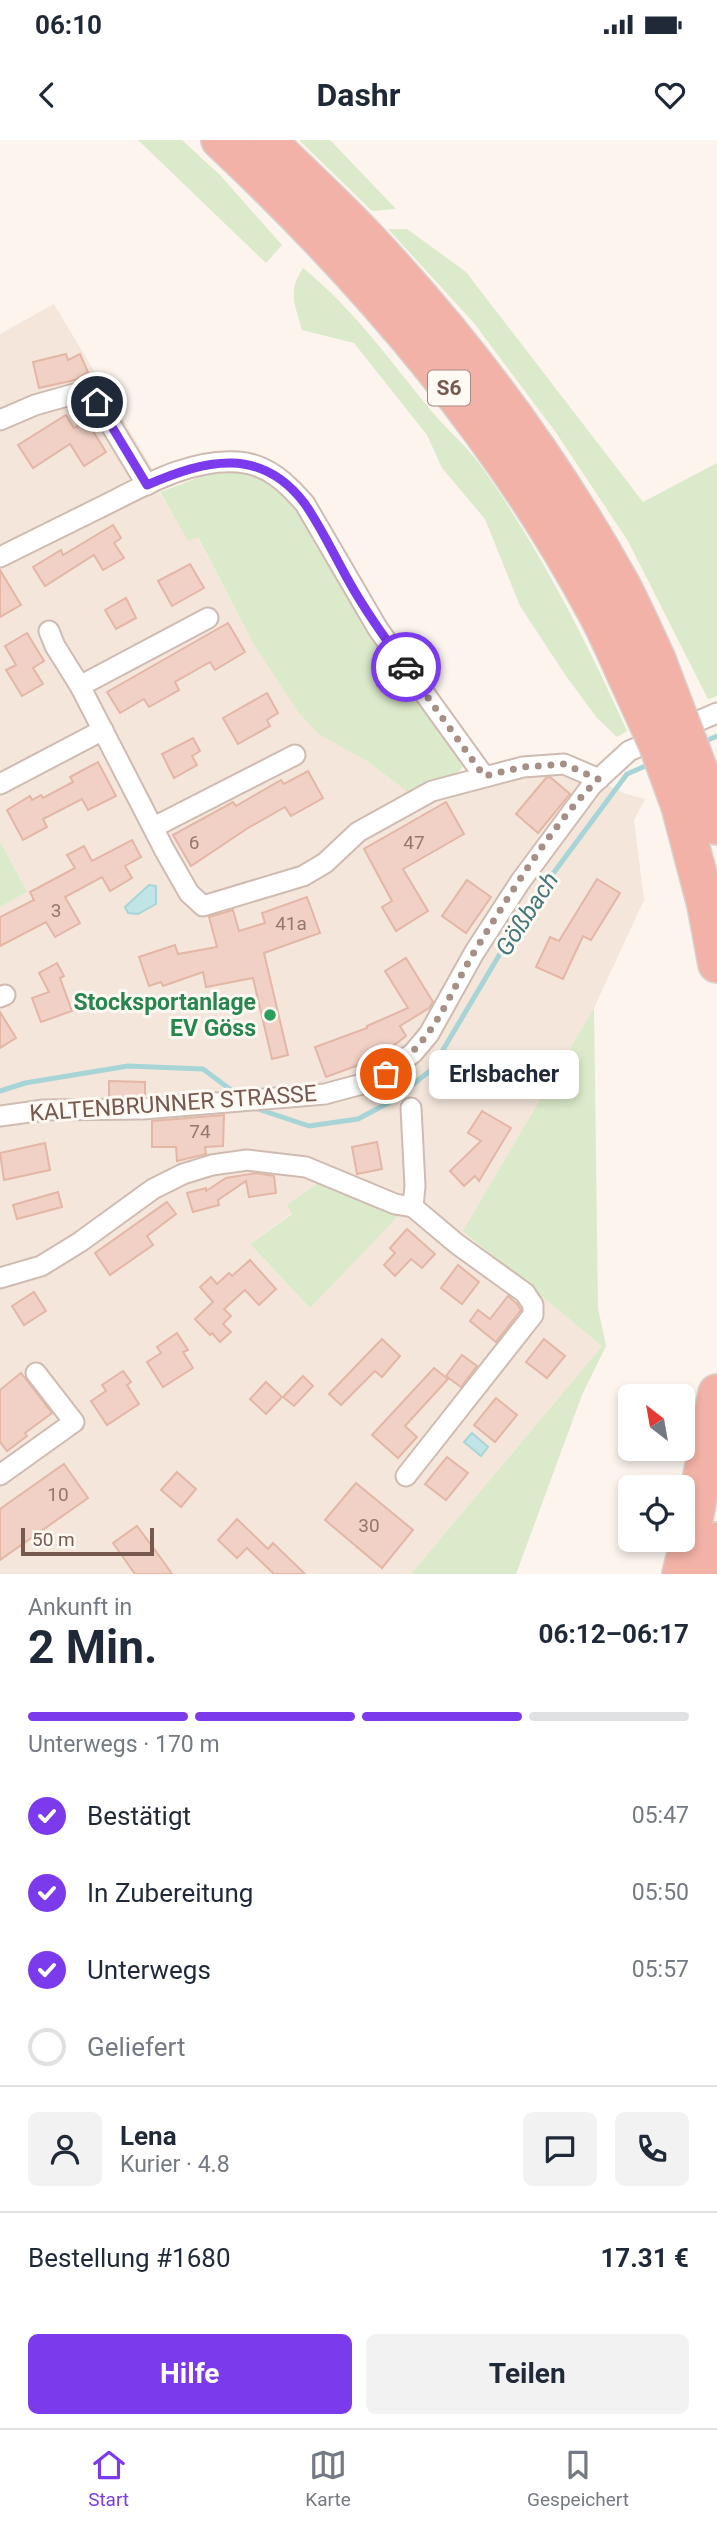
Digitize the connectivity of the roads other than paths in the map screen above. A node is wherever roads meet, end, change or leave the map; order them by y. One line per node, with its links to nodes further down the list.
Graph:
1 (220, 140): 8 (highway, S6)
2 (267, 140): 8 (highway, S6)
3 (0, 421): 4 (street)
4 (147, 485): 5 (street); 13 (street)
5 (0, 557)
6 (208, 618): 9 (street)
7 (49, 631): 9 (street)
8 (642, 668): 16 (highway, S6, bridge)
9 (80, 686): 11 (street)
10 (717, 713): 14 (street, KALTENBRUNNER STRASSE)
11 (103, 730): 15 (street); 17 (street)
12 (295, 755): 17 (street)
13 (484, 776): 14 (street); 17 (street)
14 (598, 779): 20 (street, KALTENBRUNNER STRASSE)
15 (0, 784)
16 (702, 809): 18 (highway, S6)
17 (154, 827)
18 (717, 964)
19 (411, 1108): 21 (street)
20 (0, 1116)
21 (413, 1207): 22 (street); 26 (street)
22 (0, 1278)
23 (36, 1373): 25 (street)
24 (717, 1393): 28 (highway)
25 (0, 1475)
26 (405, 1476)
27 (717, 1541): 29 (highway)
28 (681, 1574)
29 (709, 1574)

